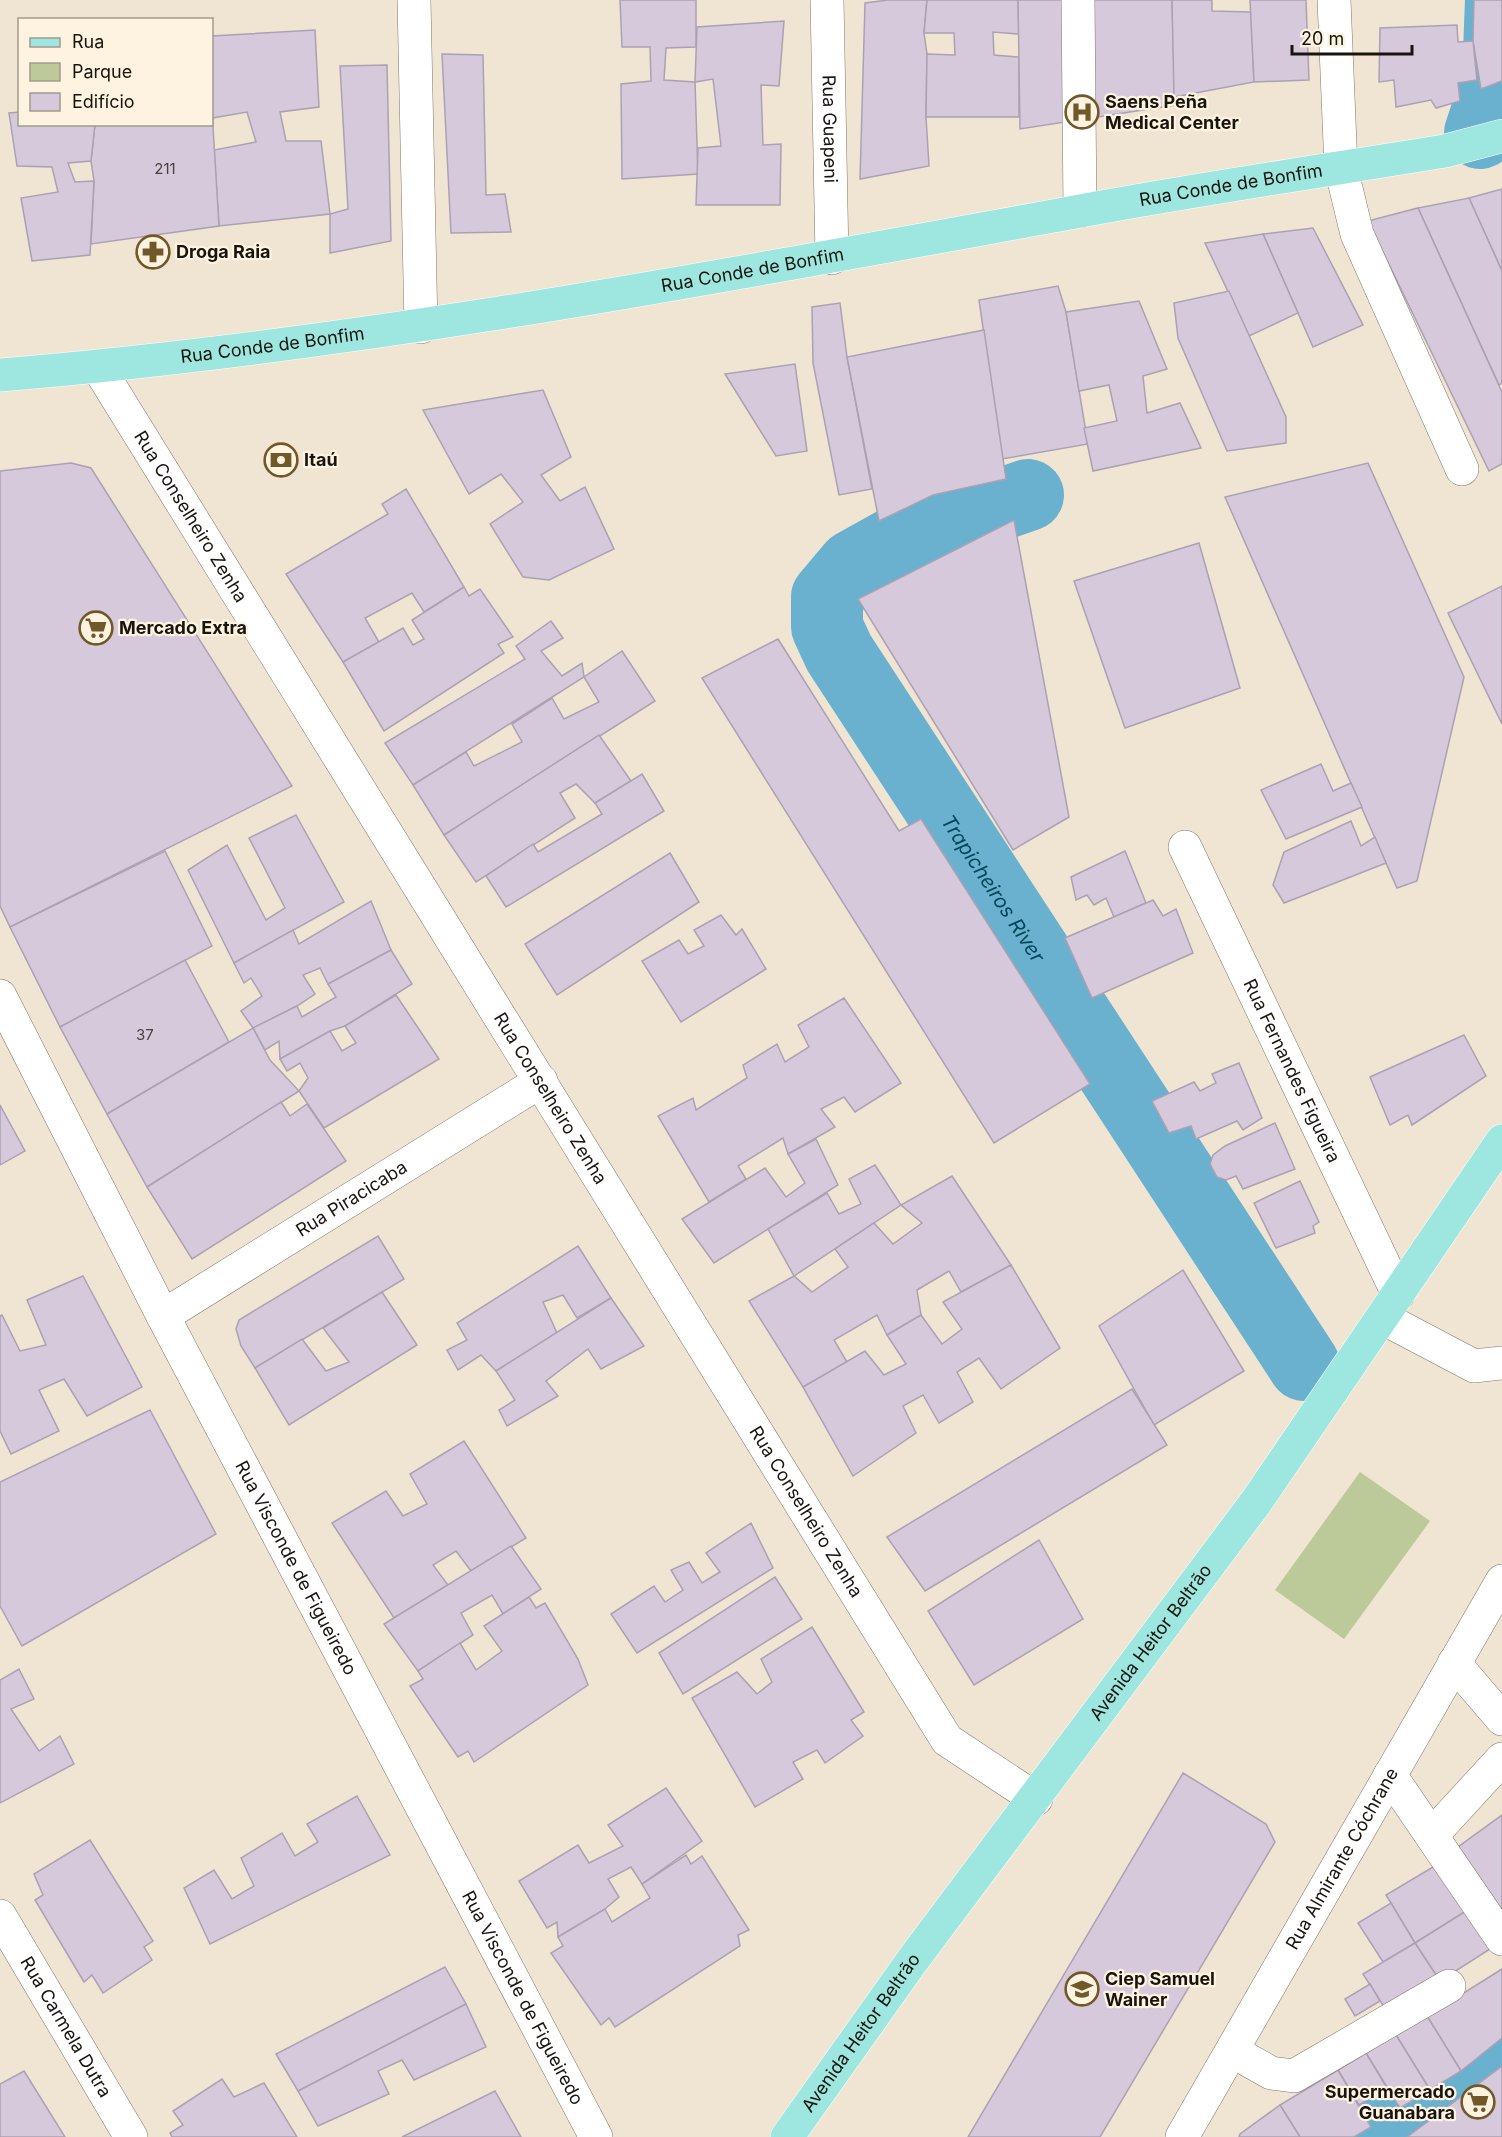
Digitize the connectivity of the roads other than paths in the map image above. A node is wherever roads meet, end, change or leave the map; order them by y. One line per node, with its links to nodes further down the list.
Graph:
1 (414, 0): 9 (street)
2 (827, 0): 8 (street, Rua Guapeni)
3 (1078, 0): 7 (street)
4 (1334, 0): 6 (street)
5 (1502, 136): 6 (main road, Rua Conde de Bonfim)
6 (1341, 168): 7 (main road, Rua Conde de Bonfim); 12 (street)
7 (1080, 211): 8 (main road, Rua Conde de Bonfim)
8 (832, 258): 9 (main road, Rua Conde de Bonfim)
9 (421, 327): 10 (main road, Rua Conde de Bonfim)
10 (98, 366): 11 (main road, Rua Conde de Bonfim); 15 (street, Rua Conselheiro Zenha)
11 (0, 375)
12 (1462, 469)
13 (1185, 847): 17 (street, Rua Fernandes Figueira)
14 (0, 996): 18 (street, Rua Visconde de Figueiredo)
15 (541, 1081): 18 (street, Rua Piracicaba); 25 (street, Rua Conselheiro Zenha)
16 (1502, 1141): 17 (main road, Avenida Heitor Beltrão)
17 (1391, 1306): 19 (street); 25 (main road, Avenida Heitor Beltrão)
18 (163, 1316): 32 (street, Rua Visconde de Figueiredo)
19 (1502, 1363)
20 (1502, 1581): 21 (street, Rua Almirante Cóchrane)
21 (1454, 1663): 22 (street); 24 (street, Rua Almirante Cóchrane)
22 (1502, 1719)
23 (1502, 1759): 26 (street)
24 (1390, 1775): 26 (street); 30 (street, Rua Almirante Cóchrane)
25 (1036, 1799): 33 (main road, Avenida Heitor Beltrão)
26 (1432, 1835): 28 (street)
27 (0, 1916): 31 (street, Rua Carmela Dutra)
28 (1502, 1939)
29 (1449, 1986): 30 (street)
30 (1232, 2051): 34 (street, Rua Almirante Cóchrane)
31 (130, 2137)
32 (596, 2137)
33 (786, 2137)
34 (1182, 2137)

